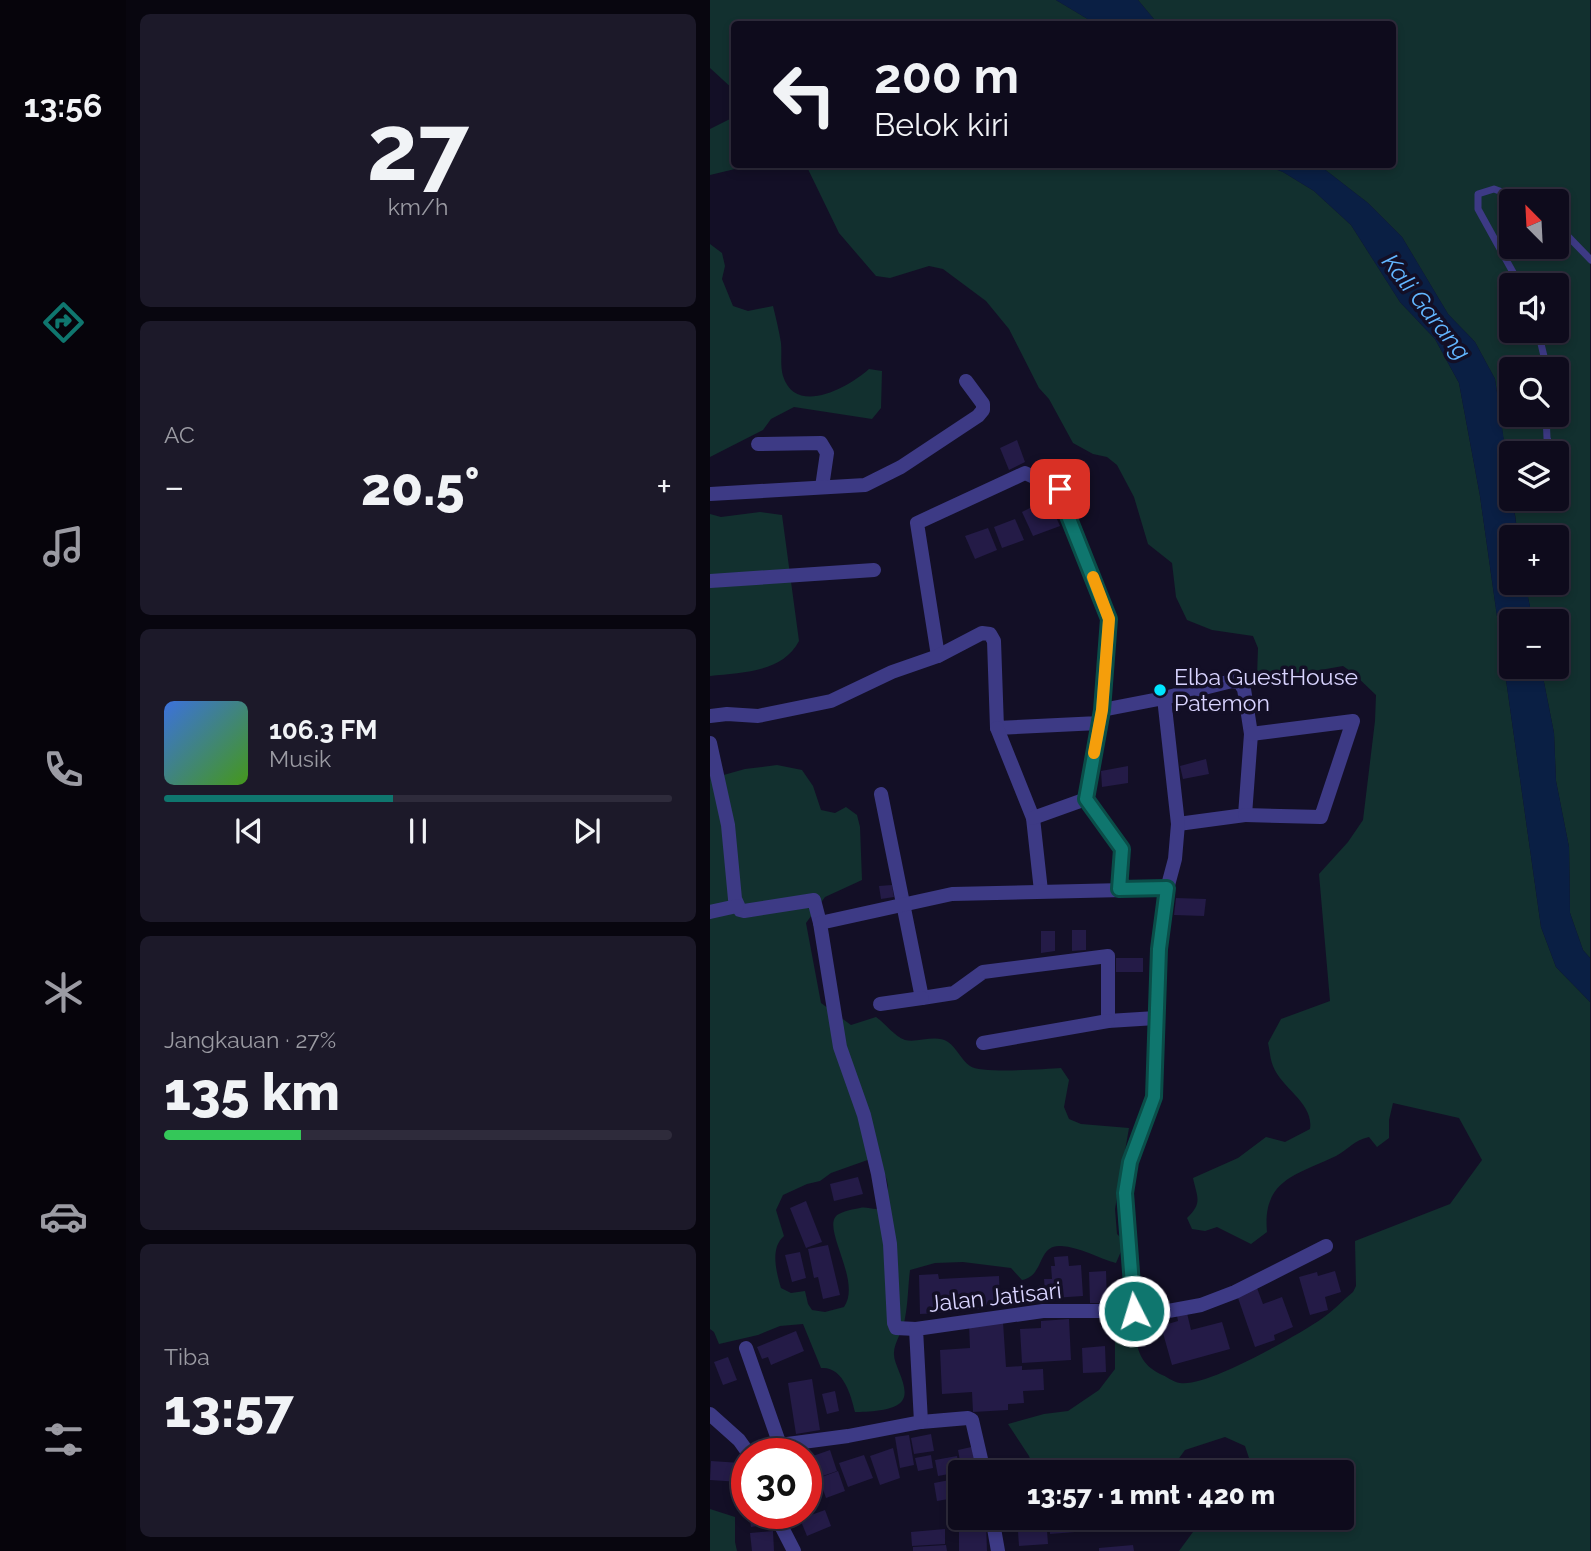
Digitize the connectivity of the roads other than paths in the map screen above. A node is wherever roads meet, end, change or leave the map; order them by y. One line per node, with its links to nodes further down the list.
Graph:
1 (1499, 191): 3 (lane)
2 (1569, 238): 4 (lane)
3 (1499, 247)
4 (1590, 260)
5 (966, 381): 7 (street)
6 (758, 444): 7 (street)
7 (822, 487): 8 (street)
8 (710, 494)
9 (874, 570): 10 (street)
10 (710, 581)
11 (939, 656): 13 (street); 14 (street); 15 (street)
12 (1164, 698): 14 (street); 16 (street); 22 (street)
13 (710, 716)
14 (1101, 716): 15 (street); 19 (street)
15 (997, 728): 21 (street)
16 (1251, 734): 20 (street); 20 (street)
17 (710, 743): 27 (street)
18 (881, 793): 26 (street)
19 (1086, 799): 21 (street); 24 (street)
20 (1245, 815): 22 (street)
21 (1033, 818): 25 (street)
22 (1178, 824): 23 (street)
23 (1167, 888): 24 (street); 32 (street)
24 (1119, 889): 25 (street)
25 (1041, 891): 26 (street)
26 (903, 904): 29 (street); 30 (street)
27 (737, 905): 28 (street); 29 (street)
28 (710, 912)
29 (820, 923): 37 (street)
30 (922, 998): 31 (street); 33 (street)
31 (880, 1004)
32 (1156, 1018): 33 (street); 36 (street)
33 (1108, 1021): 34 (street)
34 (983, 1043)
35 (1326, 1246): 36 (street, Jalan Jatisari)
36 (1134, 1311): 37 (street, Jalan Jatisari)
37 (916, 1329): 40 (street, Jalan Jatisari)
38 (746, 1348): 42 (street)
39 (710, 1414): 41 (street)
40 (921, 1422): 43 (street); 44 (street)
41 (737, 1438)
42 (778, 1438)
43 (822, 1439)
44 (981, 1460)
45 (783, 1529): 47 (street)
46 (994, 1530): 48 (street)
47 (794, 1551)
48 (998, 1551)

